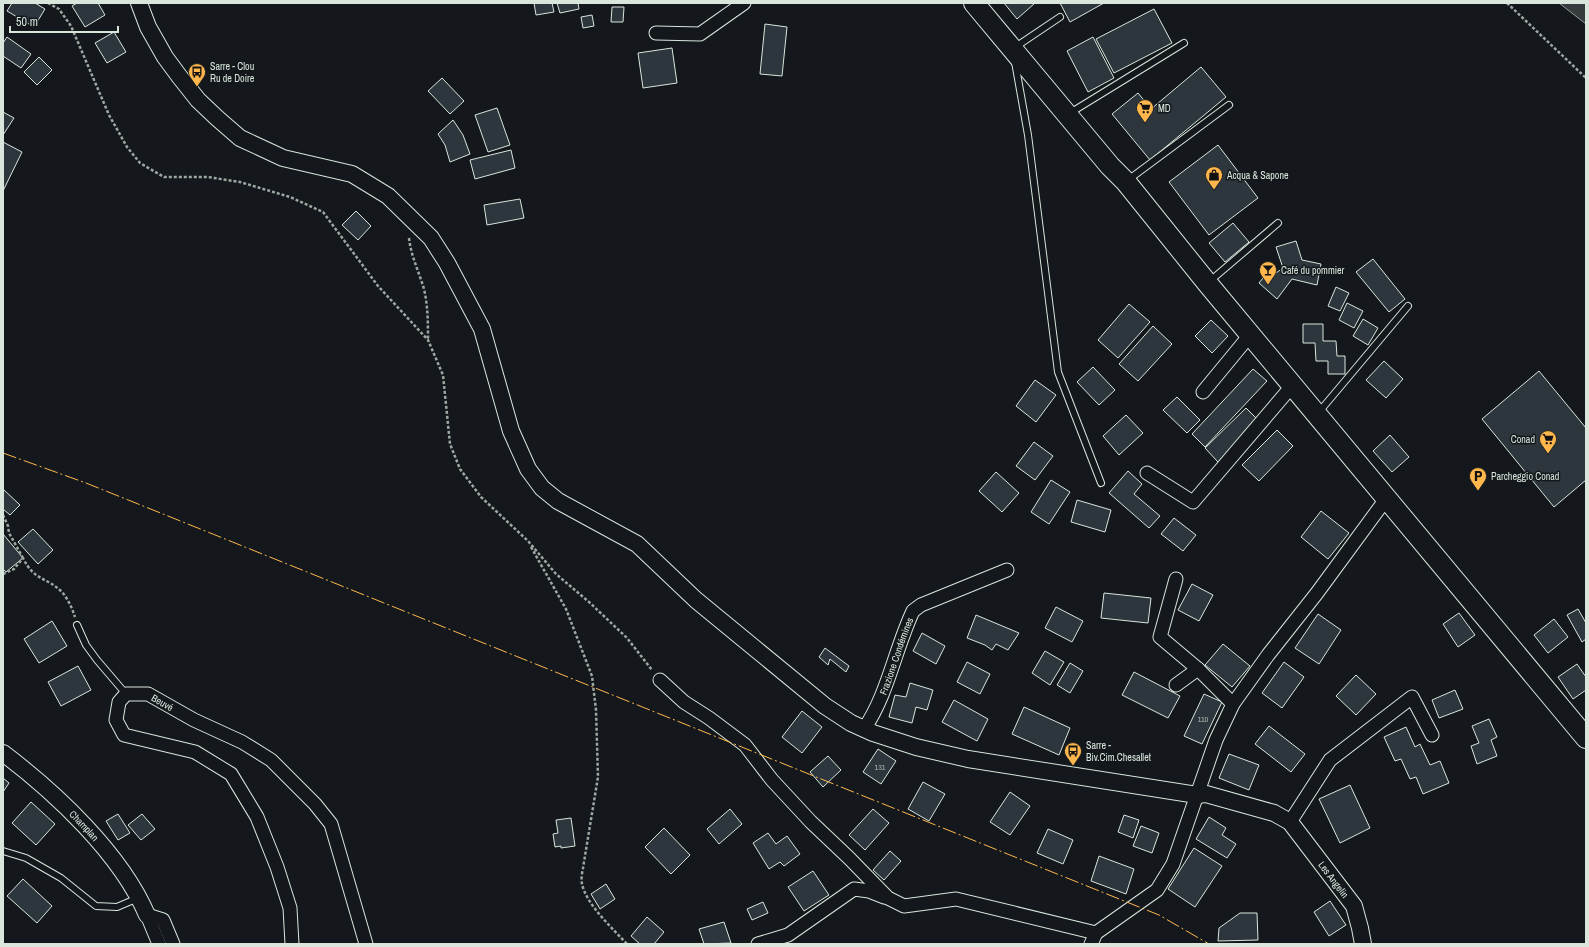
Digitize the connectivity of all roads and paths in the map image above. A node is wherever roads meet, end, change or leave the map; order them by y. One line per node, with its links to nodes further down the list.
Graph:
1 (48, 3): 19 (path)
2 (139, 3): 14 (street)
3 (744, 3): 7 (street)
4 (974, 3): 9 (main road)
5 (1507, 3): 10 (path)
6 (1060, 17): 9 (lane)
7 (656, 33)
8 (1184, 42): 12 (lane)
9 (1012, 49): 12 (main road); 24 (lane)
10 (1586, 78)
11 (1228, 105): 13 (lane)
12 (1067, 115): 13 (main road)
13 (1126, 182): 16 (main road)
14 (409, 215): 19 (path); 38 (street)
15 (1278, 223): 16 (lane)
16 (1208, 284): 18 (main road)
17 (1408, 306): 22 (lane)
18 (1250, 335): 20 (main road); 21 (street)
19 (428, 340): 27 (path)
20 (1292, 386): 22 (main road); 23 (street)
21 (1203, 392)
22 (1317, 415): 25 (main road)
23 (1147, 473)
24 (1101, 483)
25 (1386, 499): 37 (street); 40 (main road)
26 (3, 515): 28 (path)
27 (528, 541): 34 (path); 54 (path)
28 (23, 558): 30 (path); 32 (path)
29 (1007, 570): 38 (street, Frazione Condémines)
30 (3, 574)
31 (1176, 579): 33 (street)
32 (77, 625): 36 (lane)
33 (1198, 669): 35 (street); 37 (street)
34 (660, 680): 46 (street)
35 (1176, 685)
36 (126, 694): 52 (street); 53 (street, Beuvé)
37 (1233, 704): 42 (street)
38 (864, 729): 42 (street)
39 (1432, 735): 43 (street)
40 (1586, 738)
41 (3, 753): 45 (street, Champlan)
42 (1197, 795): 43 (street); 48 (street)
43 (1290, 822): 49 (street, Les Angelin)
44 (3, 851): 45 (lane)
45 (139, 897): 47 (street, Champlan)
46 (888, 898): 48 (street); 55 (street)
47 (147, 915): 50 (street); 51 (street)
48 (1094, 938)
49 (1364, 943)
50 (159, 944)
51 (173, 944)
52 (292, 944)
53 (366, 944)
54 (627, 944)
55 (758, 944)

